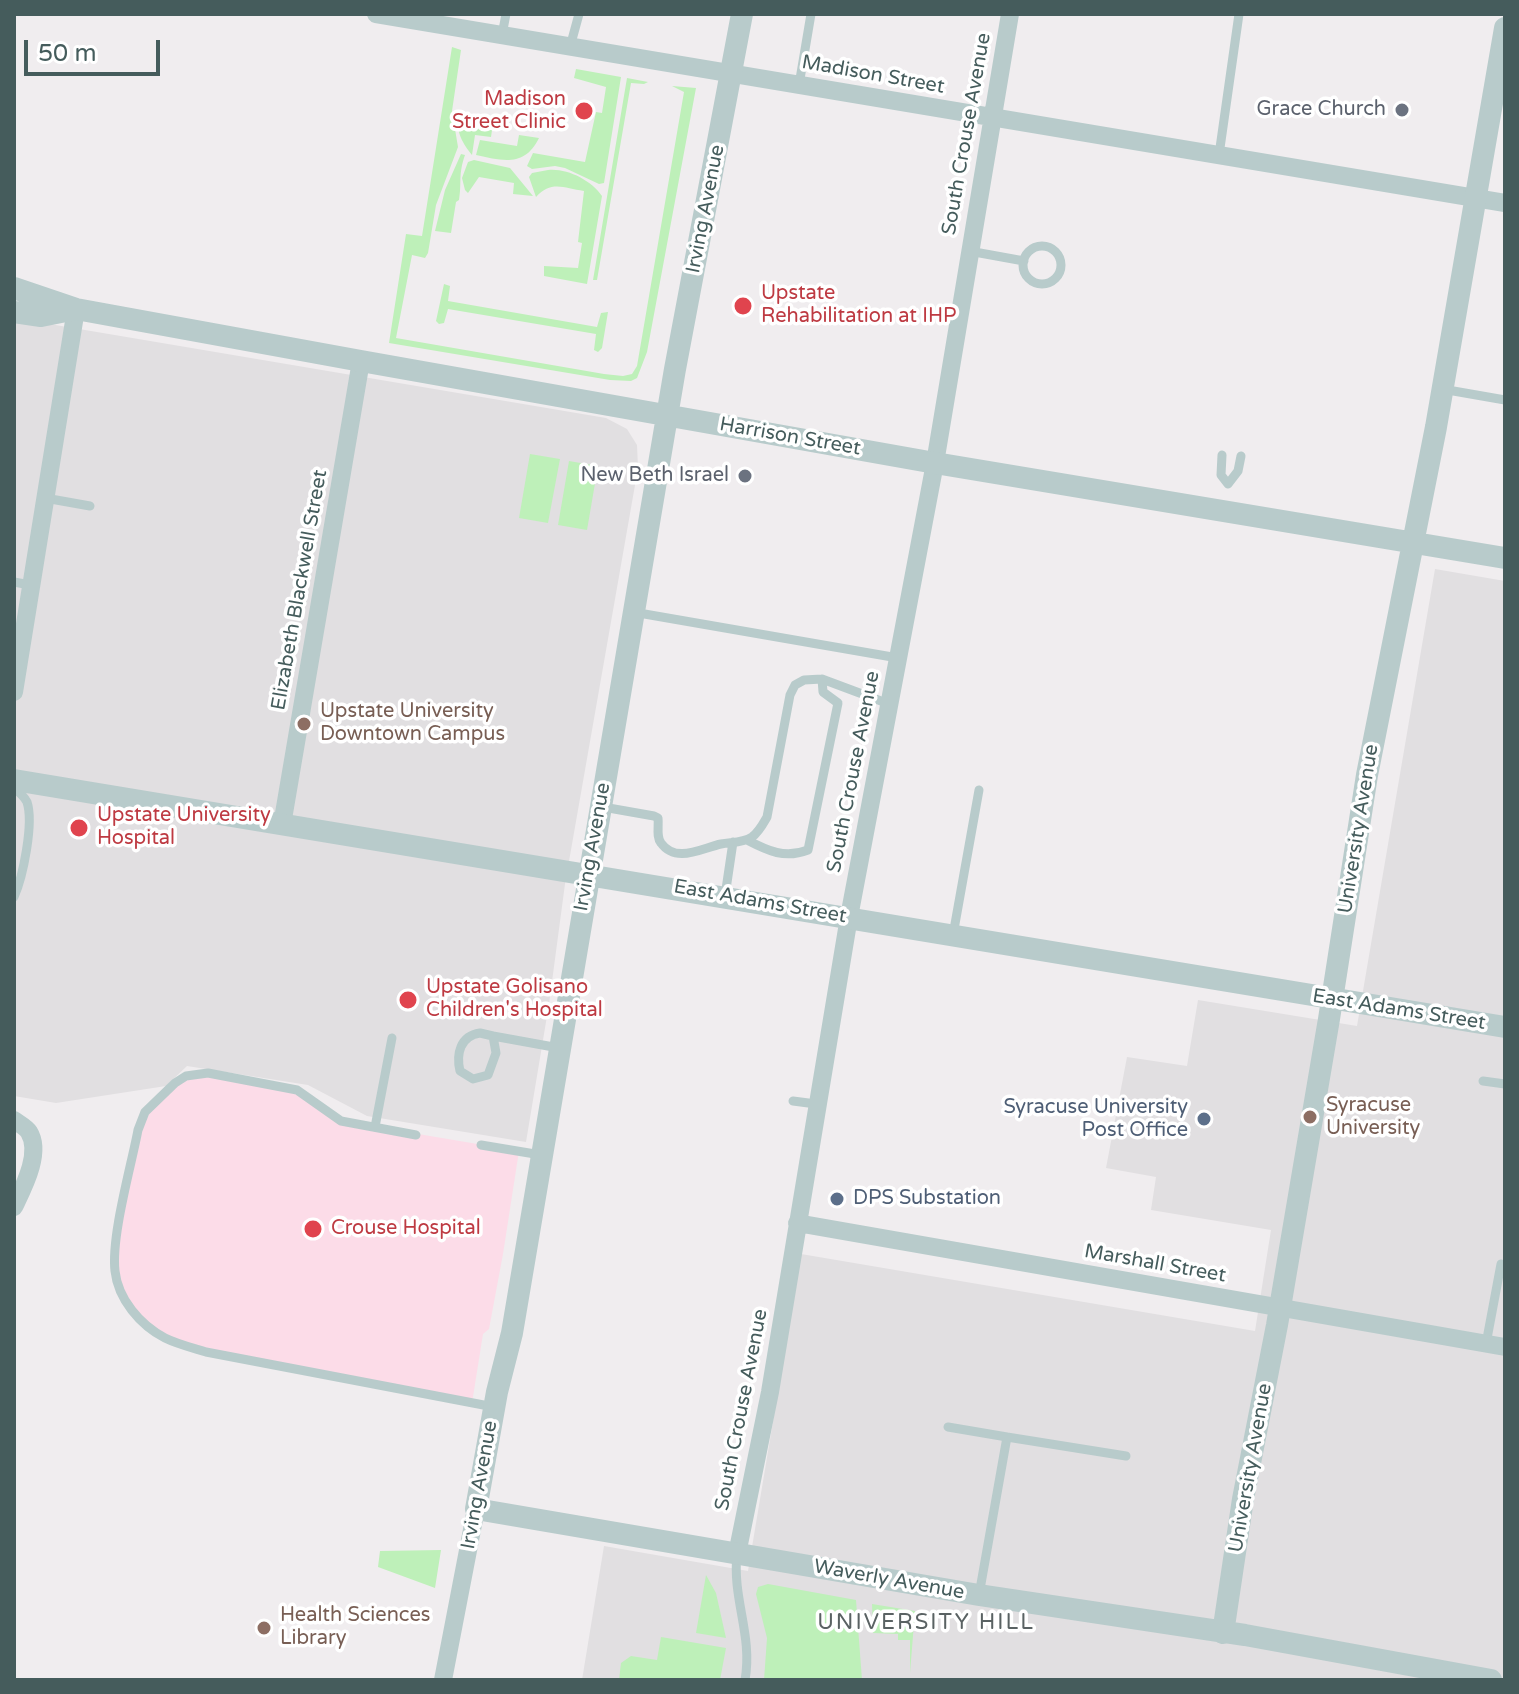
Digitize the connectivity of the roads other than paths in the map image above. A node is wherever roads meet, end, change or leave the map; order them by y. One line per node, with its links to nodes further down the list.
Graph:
1 (376, 14): 9 (street, Madison Street)
2 (506, 14): 9 (lane)
3 (579, 14): 10 (lane)
4 (742, 14): 11 (street, Irving Avenue)
5 (811, 14): 12 (lane)
6 (1010, 14): 13 (street, South Crouse Avenue)
7 (1239, 14): 14 (lane)
8 (1505, 28): 15 (street, University Avenue)
9 (502, 35): 10 (street, Madison Street)
10 (570, 47): 11 (street, Madison Street)
11 (731, 73): 12 (street, Madison Street); 25 (street, Irving Avenue)
12 (799, 85): 13 (street, Madison Street)
13 (991, 117): 14 (street, Madison Street); 17 (street, South Crouse Avenue)
14 (1219, 155): 15 (street, Madison Street)
15 (1475, 197): 16 (street, Madison Street); 23 (street, University Avenue)
16 (1505, 203)
17 (969, 251): 18 (lane); 28 (street, South Crouse Avenue)
18 (1024, 261): 18 (lane)
19 (14, 288): 20 (street, Harrison Street)
20 (76, 309): 21 (street, Harrison Street); 22 (street, Harrison Street); 29 (street)
21 (14, 312)
22 (361, 361): 25 (street, Harrison Street); 43 (street, Elizabeth Blackwell Street)
23 (1442, 389): 24 (lane); 31 (street, University Avenue)
24 (1505, 400)
25 (667, 416): 28 (street, Harrison Street); 34 (street, Irving Avenue)
26 (1222, 455): 27 (lane)
27 (1241, 456)
28 (935, 463): 31 (street, Harrison Street); 35 (street, South Crouse Avenue)
29 (45, 498): 30 (lane); 33 (street)
30 (90, 506)
31 (1412, 540): 32 (street, Harrison Street); 51 (street, University Avenue)
32 (1505, 558)
33 (22, 584): 37 (street)
34 (633, 612): 35 (lane); 42 (street, Irving Avenue)
35 (898, 658): 38 (street, South Crouse Avenue)
36 (822, 679): 38 (lane); 44 (lane); 44 (lane)
37 (14, 692)
38 (889, 704): 49 (street, South Crouse Avenue)
39 (14, 780): 43 (street, East Adams Street)
40 (14, 788): 48 (lane)
41 (979, 790): 50 (lane)
42 (599, 807): 45 (lane); 46 (street, Irving Avenue)
43 (282, 825): 46 (street, East Adams Street)
44 (747, 840): 45 (lane)
45 (733, 842): 47 (lane)
46 (588, 873): 47 (street, East Adams Street); 55 (street, Irving Avenue)
47 (725, 896): 49 (street, East Adams Street)
48 (14, 897)
49 (849, 917): 50 (street, East Adams Street); 59 (street, South Crouse Avenue)
50 (953, 935): 51 (street, East Adams Street)
51 (1332, 999): 52 (street, East Adams Street); 68 (street, University Avenue)
52 (1505, 1027)
53 (493, 1036): 53 (lane); 55 (lane)
54 (392, 1038): 61 (lane)
55 (559, 1048): 64 (street, Irving Avenue)
56 (1483, 1081): 57 (lane)
57 (1505, 1084)
58 (793, 1101): 59 (lane)
59 (816, 1104): 66 (street, South Crouse Avenue)
60 (14, 1120): 65 (street)
61 (375, 1127): 62 (lane); 70 (lane)
62 (416, 1135)
63 (481, 1145): 64 (lane)
64 (542, 1155): 70 (street, Irving Avenue)
65 (14, 1207)
66 (797, 1223): 68 (street, Marshall Street); 75 (street, South Crouse Avenue)
67 (1501, 1264): 69 (lane)
68 (1279, 1309): 69 (street, Marshall Street); 77 (street, University Avenue)
69 (1496, 1346)
70 (494, 1407): 74 (street, Irving Avenue)
71 (948, 1427): 72 (lane)
72 (1007, 1437): 73 (lane); 76 (lane)
73 (1126, 1456)
74 (476, 1509): 75 (street, Waverly Avenue); 78 (street, Irving Avenue)
75 (737, 1554): 76 (street, Waverly Avenue); 79 (lane, South Crouse Avenue)
76 (979, 1595): 77 (street, Waverly Avenue)
77 (1223, 1633): 80 (street, Waverly Avenue)
78 (443, 1680)
79 (745, 1680)
80 (1491, 1680)

